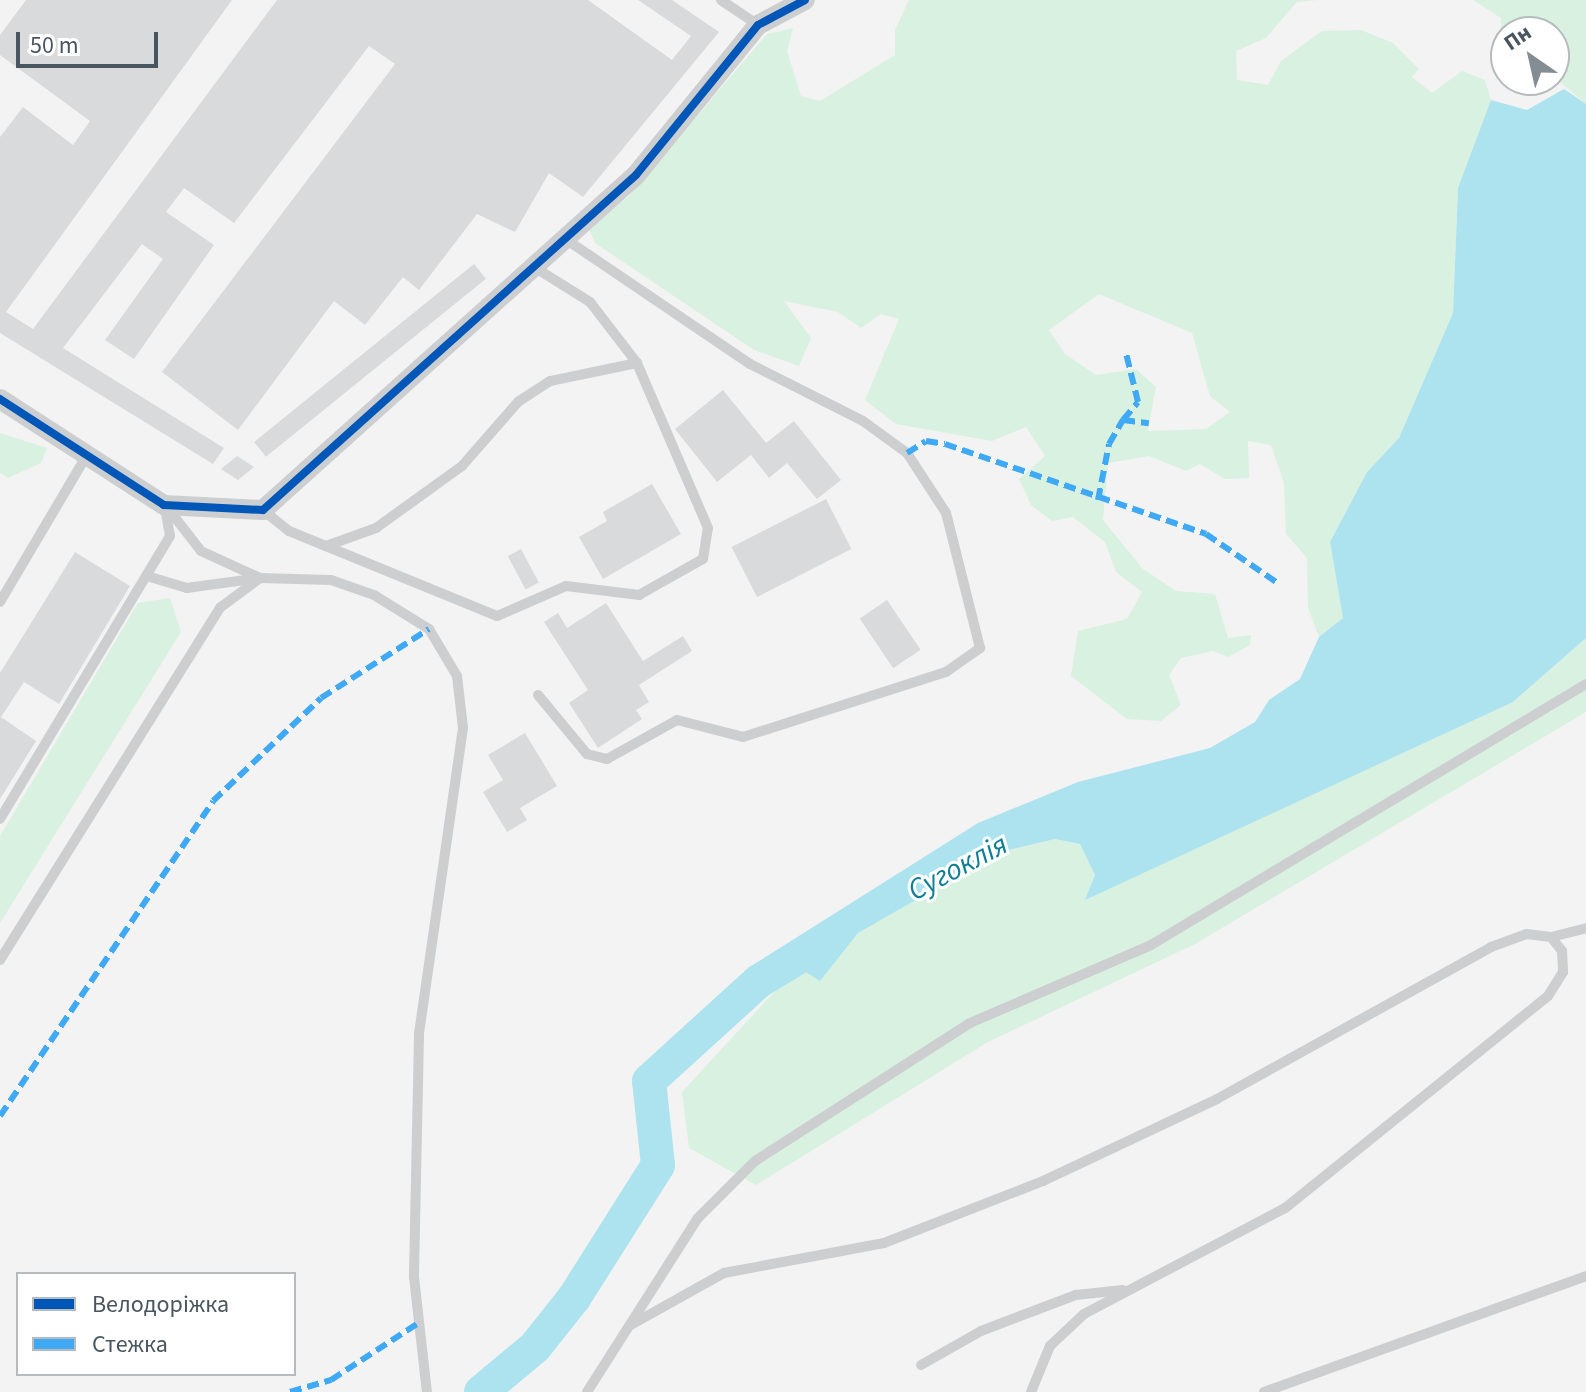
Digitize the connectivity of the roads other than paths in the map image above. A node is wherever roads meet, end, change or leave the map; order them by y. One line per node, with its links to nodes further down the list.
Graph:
1 (721, 0): 3 (lane)
2 (805, 0): 3 (street)
3 (758, 25): 4 (street)
4 (563, 237): 5 (street); 16 (lane)
5 (532, 266): 6 (lane); 10 (street)
6 (637, 363): 11 (lane); 11 (lane)
7 (1, 403): 8 (street)
8 (87, 455): 9 (street); 14 (lane)
9 (164, 505): 10 (street); 12 (lane); 13 (lane)
10 (263, 510): 11 (lane)
11 (326, 546)
12 (147, 576): 13 (lane); 17 (lane)
13 (260, 578): 20 (lane); 25 (lane)
14 (0, 602)
15 (1586, 684): 23 (lane)
16 (538, 695)
17 (0, 819)
18 (1586, 928): 19 (lane)
19 (1551, 937): 22 (lane); 23 (lane)
20 (0, 960)
21 (1586, 1276): 28 (lane)
22 (1129, 1289): 24 (lane); 27 (lane)
23 (629, 1326): 26 (lane)
24 (921, 1365)
25 (424, 1387)
26 (587, 1392)
27 (1031, 1392)
28 (1264, 1392)

